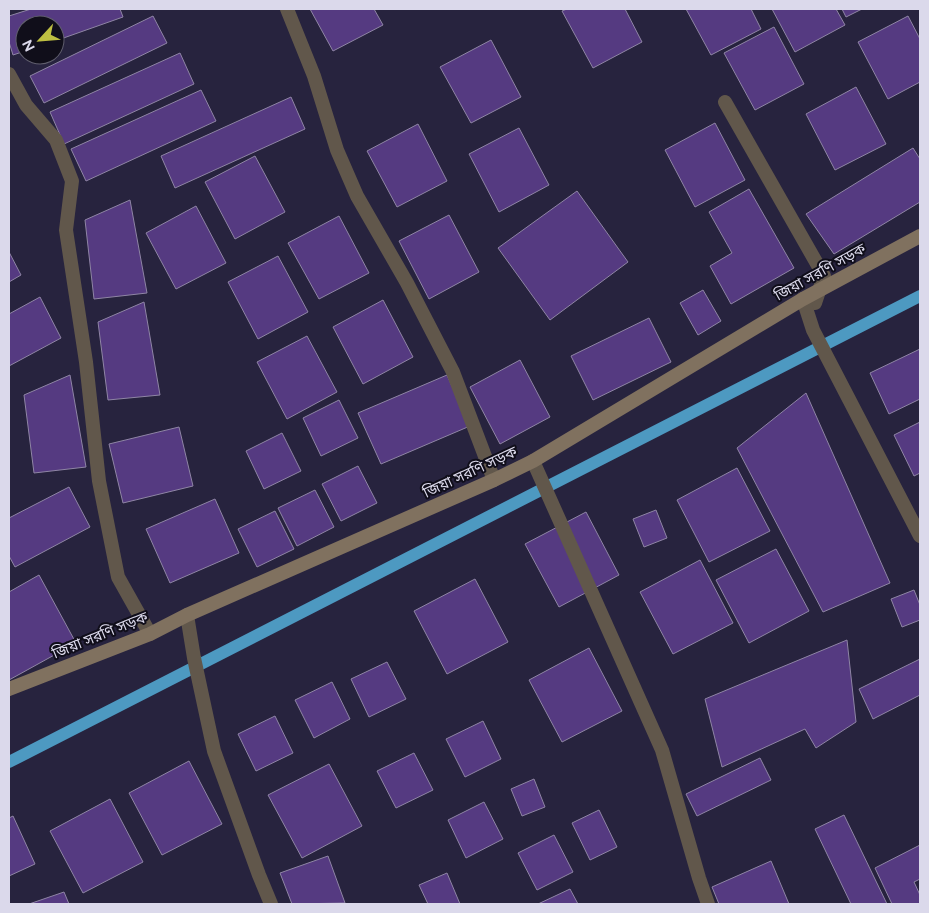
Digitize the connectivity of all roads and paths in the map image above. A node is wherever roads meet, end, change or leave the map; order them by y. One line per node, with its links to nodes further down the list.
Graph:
1 (288, 9): 8 (street)
2 (9, 74): 11 (street)
3 (725, 102): 5 (street)
4 (920, 236): 5 (main road, জিয়া সরণি সড়ক)
5 (818, 291): 6 (main road, জিয়া সরণি সড়ক)
6 (803, 299): 7 (main road, জিয়া সরণি সড়ক); 9 (street)
7 (533, 461): 8 (main road, জিয়া সরণি সড়ক); 14 (street)
8 (494, 480): 10 (main road, জিয়া সরণি সড়ক)
9 (920, 536)
10 (187, 615): 11 (main road, জিয়া সরণি সড়ক); 13 (street)
11 (150, 634): 12 (main road, জিয়া সরণি সড়ক)
12 (9, 689)
13 (271, 904)
14 (708, 904)

